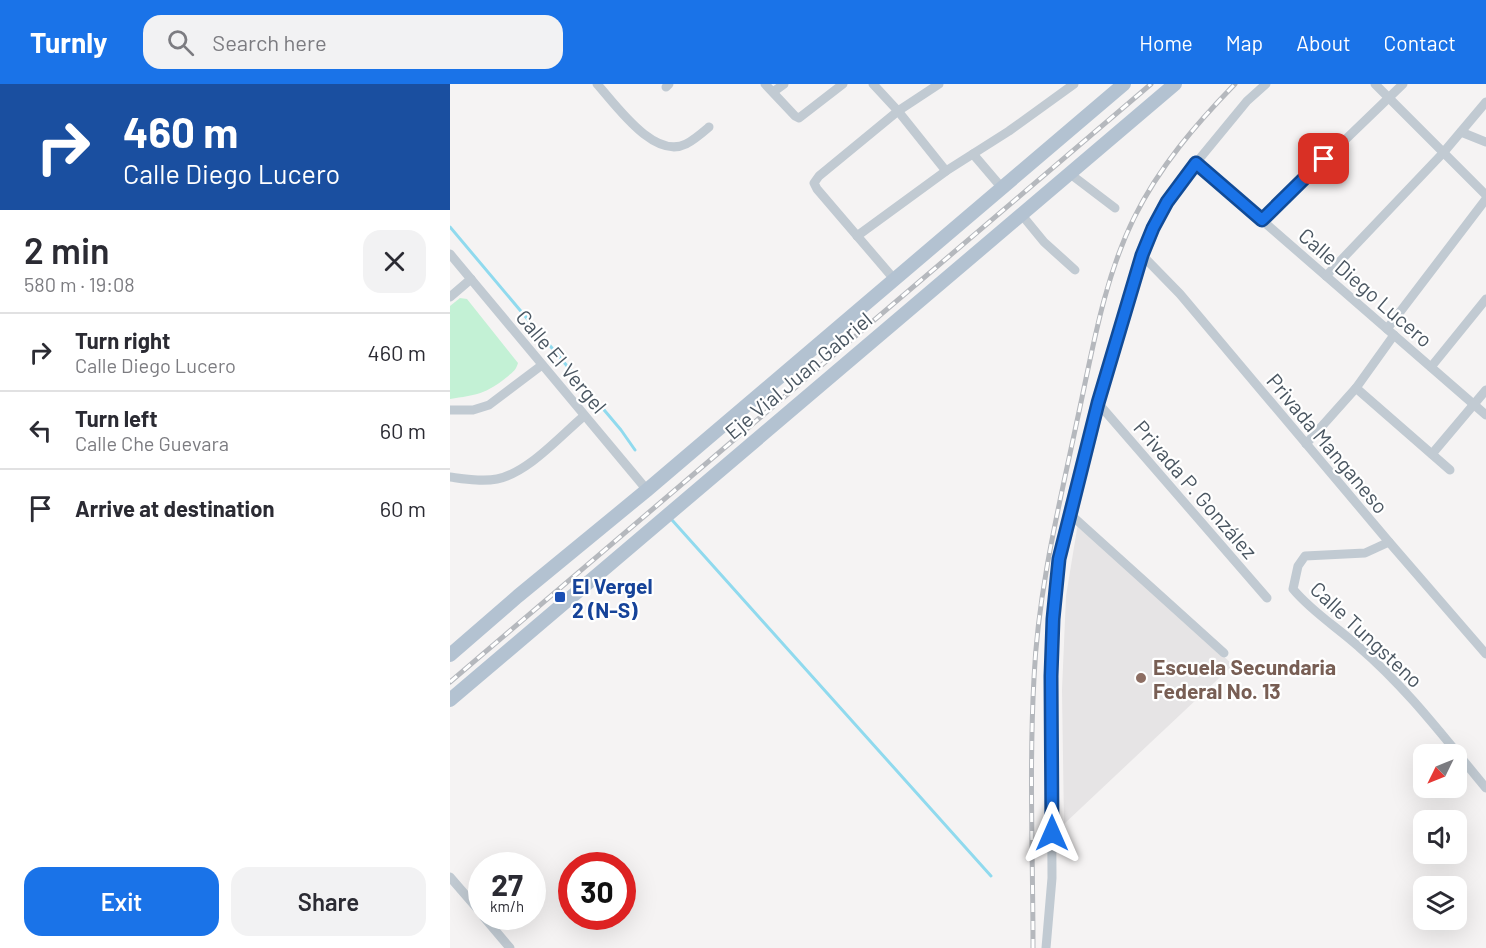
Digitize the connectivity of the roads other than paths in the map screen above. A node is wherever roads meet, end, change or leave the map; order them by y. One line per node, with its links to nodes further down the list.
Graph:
1 (597, 84): 17 (street)
2 (765, 84): 13 (street)
3 (784, 84): 13 (street)
4 (843, 84): 13 (street)
5 (873, 84): 16 (street)
6 (939, 84): 16 (street)
7 (1124, 84): 25 (main road, Eje Vial Juan Gabriel)
8 (1175, 84): 24 (main road, Eje Vial Juan Gabriel)
9 (1266, 84): 22 (street)
10 (1375, 84): 14 (street)
11 (1403, 84): 14 (street)
12 (1070, 85): 21 (street)
13 (773, 92)
14 (1387, 98): 20 (street); 30 (street)
15 (1486, 102): 18 (street)
16 (898, 111): 23 (street); 31 (street)
17 (709, 127)
18 (1461, 132): 19 (street); 20 (street)
19 (1486, 142)
20 (1443, 153): 26 (street); 35 (street)
21 (973, 154): 23 (street); 25 (street)
22 (1196, 163): 30 (street, Calle Diego Lucero); 33 (street)
23 (946, 171): 31 (street)
24 (1069, 173): 28 (street); 29 (main road, Eje Vial Juan Gabriel)
25 (1002, 188): 37 (main road, Eje Vial Juan Gabriel)
26 (1486, 195)
27 (1486, 199): 40 (street)
28 (1115, 208)
29 (1021, 214): 34 (street); 61 (main road, Eje Vial Juan Gabriel)
30 (1262, 220): 35 (street, Calle Diego Lucero)
31 (857, 236): 37 (street)
32 (450, 254): 36 (street, Calle El Vergel)
33 (1142, 255): 45 (street); 50 (street, Privada Manganeso)
34 (1075, 270)
35 (1326, 276): 40 (street, Calle Diego Lucero)
36 (471, 279): 38 (street); 41 (street, Calle El Vergel)
37 (894, 279): 54 (main road, Eje Vial Juan Gabriel)
38 (450, 297)
39 (1486, 299): 42 (street)
40 (1391, 332): 42 (street, Calle Diego Lucero); 43 (street)
41 (542, 365): 47 (street); 49 (street, Calle El Vergel)
42 (1431, 367): 46 (street, Calle Diego Lucero)
43 (1356, 388): 50 (street); 51 (street)
44 (1486, 390): 46 (street)
45 (1098, 403): 55 (street); 57 (street, Privada P. González)
46 (1474, 404): 48 (street, Calle Diego Lucero); 51 (street)
47 (450, 410)
48 (1486, 415)
49 (584, 416): 53 (street); 54 (street, Calle El Vergel)
50 (1306, 444): 56 (street, Privada Manganeso)
51 (1432, 454): 52 (street)
52 (1450, 470)
53 (450, 477)
54 (647, 490): 60 (main road, Eje Vial Juan Gabriel)
55 (1071, 514): 58 (street); 67 (street)
56 (1389, 542): 59 (street, Privada Manganeso); 62 (street, Calle Tungsteno)
57 (1267, 598)
58 (1224, 653)
59 (1486, 654)
60 (450, 655)
61 (450, 700)
62 (1486, 788)
63 (450, 877): 64 (street)
64 (468, 898)
65 (495, 930): 66 (street)
66 (510, 948)
67 (1046, 948)

